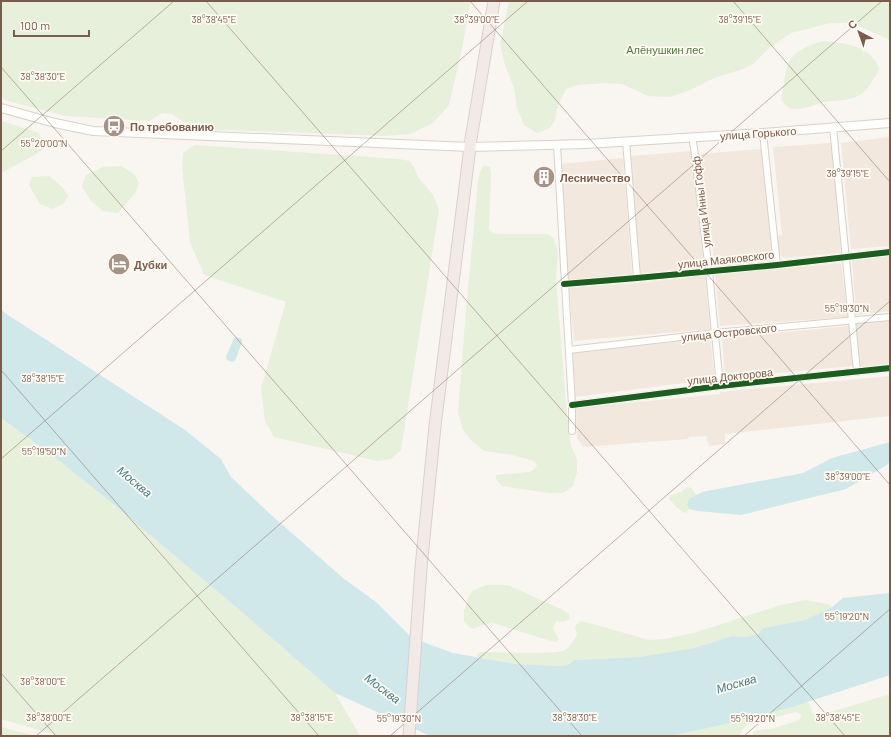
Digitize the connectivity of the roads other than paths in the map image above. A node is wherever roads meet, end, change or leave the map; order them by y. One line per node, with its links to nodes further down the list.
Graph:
1 (494, 1): 9 (highway)
2 (1, 108): 9 (main road, улица Горького)
3 (890, 123): 4 (main road, улица Горького)
4 (833, 127): 5 (main road, улица Горького); 11 (street)
5 (763, 133): 6 (main road, улица Горького); 12 (street)
6 (692, 137): 7 (main road, улица Горького); 13 (street, улица Инны Гофф)
7 (626, 141): 8 (main road, улица Горького); 14 (street)
8 (557, 145): 9 (main road, улица Горького); 15 (street)
9 (470, 147): 25 (highway)
10 (890, 252): 11 (street, улица Маяковского)
11 (846, 256): 12 (street, улица Маяковского); 17 (street)
12 (777, 265): 13 (street, улица Маяковского)
13 (709, 271): 14 (street, улица Маяковского); 18 (street, улица Инны Гофф)
14 (637, 278): 15 (street, улица Маяковского)
15 (564, 284): 19 (street)
16 (890, 317): 17 (street, улица Островского)
17 (852, 321): 18 (street, улица Островского); 21 (street)
18 (715, 333): 19 (street, улица Островского); 22 (street, улица Инны Гофф)
19 (569, 350): 23 (street)
20 (890, 368): 21 (street, улица Докторова)
21 (857, 372): 22 (street, улица Докторова)
22 (720, 386): 23 (street, улица Докторова)
23 (572, 405): 24 (street)
24 (572, 431)
25 (409, 736)

